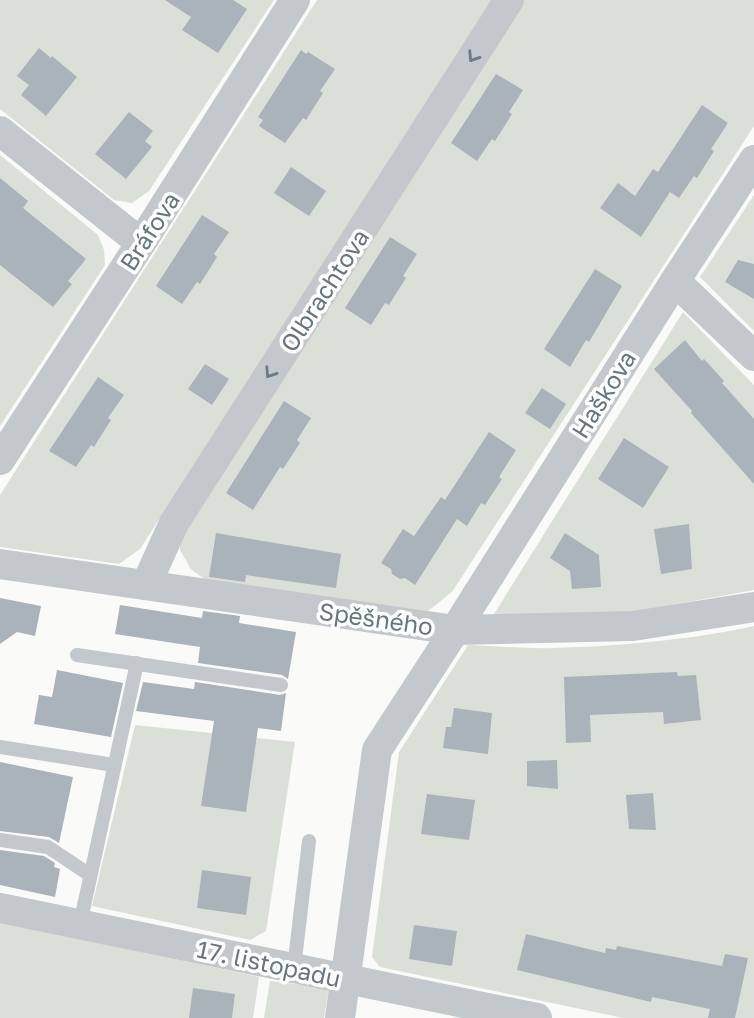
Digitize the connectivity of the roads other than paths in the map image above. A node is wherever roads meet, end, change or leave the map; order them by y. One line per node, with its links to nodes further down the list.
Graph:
1 (295, 0): 5 (street, Bráfova)
2 (509, 0): 10 (street, Olbrachtova, one-way to 10)
3 (0, 131): 5 (street)
4 (754, 160): 6 (street, Haškova)
5 (142, 243): 8 (street, Bráfova)
6 (675, 281): 7 (street); 12 (street, Haškova)
7 (754, 356)
8 (0, 460)
9 (0, 564): 10 (street, Spěšného)
10 (146, 584): 12 (street, Spěšného)
11 (754, 607): 12 (street, Spěšného)
12 (455, 630): 24 (street, Haškova)
13 (77, 655): 14 (lane)
14 (137, 663): 15 (lane); 17 (lane)
15 (281, 685)
16 (0, 747): 17 (lane)
17 (114, 765): 20 (lane)
18 (0, 840): 20 (lane)
19 (309, 842): 23 (lane)
20 (90, 875): 22 (lane)
21 (0, 908): 22 (street, 17. listopadu)
22 (80, 924): 23 (street, 17. listopadu)
23 (294, 968): 24 (street, 17. listopadu)
24 (345, 979): 25 (street, Haškova); 26 (street, 17. listopadu)
25 (340, 1018)
26 (537, 1018)

